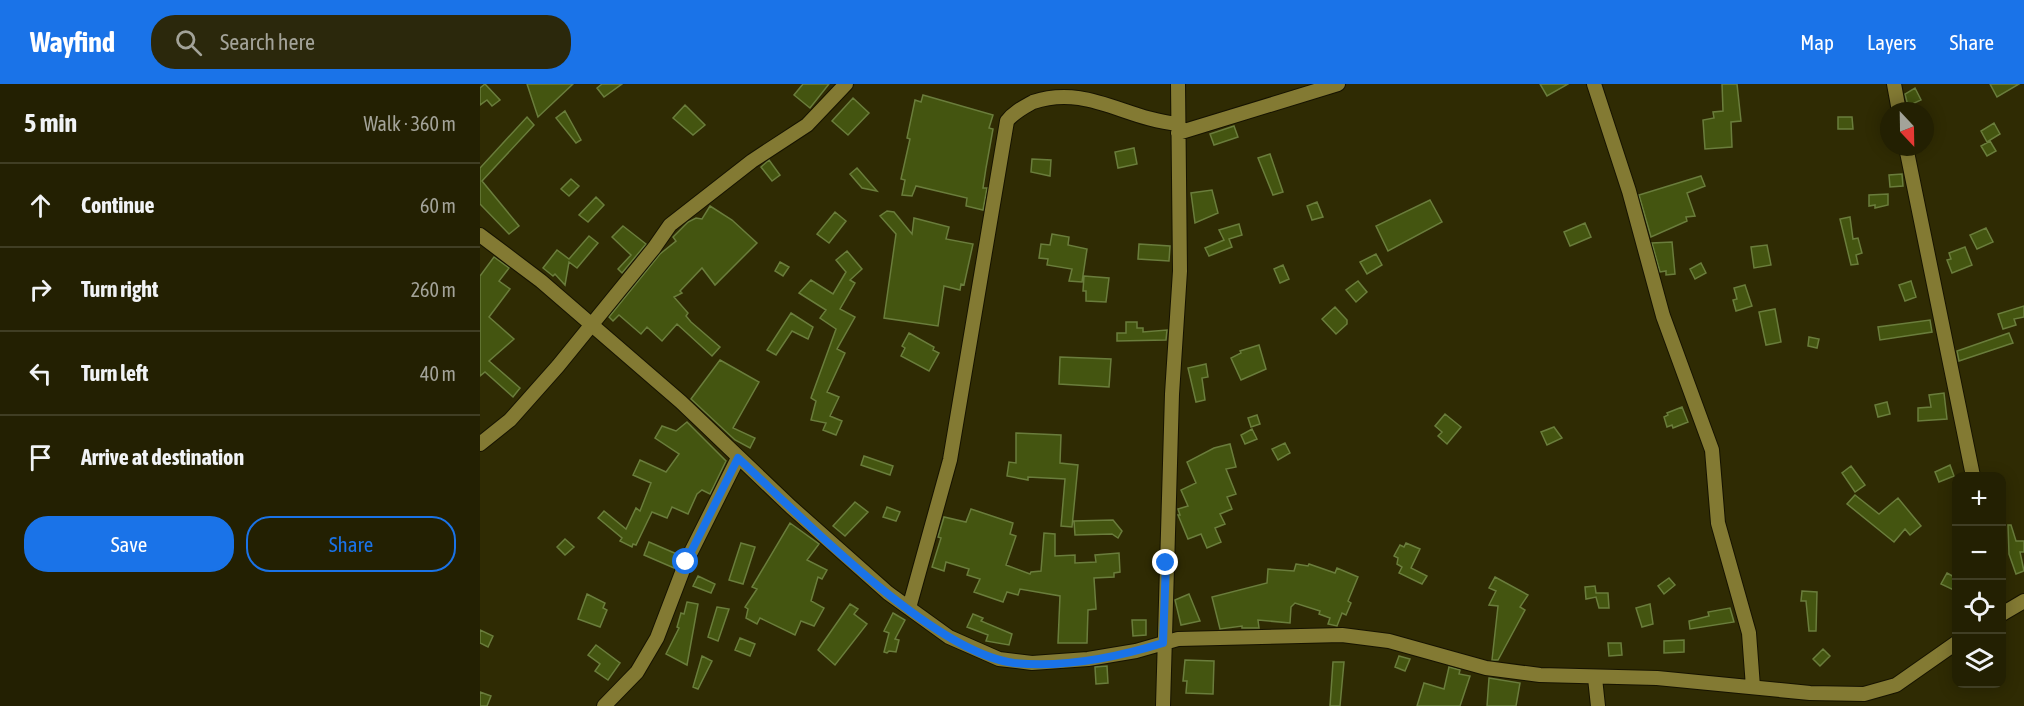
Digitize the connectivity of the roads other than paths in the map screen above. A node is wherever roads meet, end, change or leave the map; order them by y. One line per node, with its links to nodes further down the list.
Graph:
1 (846, 84): 10 (street)
2 (1178, 84): 7 (street)
3 (1338, 84): 7 (street)
4 (1594, 84): 20 (street)
5 (1894, 84): 6 (street)
6 (1897, 102)
7 (1178, 129): 15 (street); 17 (street)
8 (1908, 156): 13 (street)
9 (480, 234): 10 (street)
10 (590, 325): 11 (street); 12 (street)
11 (480, 444)
12 (738, 458): 15 (street); 21 (street)
13 (1972, 472)
14 (2024, 601): 16 (street)
15 (909, 608): 17 (street)
16 (2006, 611)
17 (1163, 643): 19 (street); 22 (street)
18 (1952, 646): 20 (street)
19 (1595, 678): 20 (street); 23 (street)
20 (1753, 687)
21 (604, 706)
22 (1163, 706)
23 (1598, 706)

